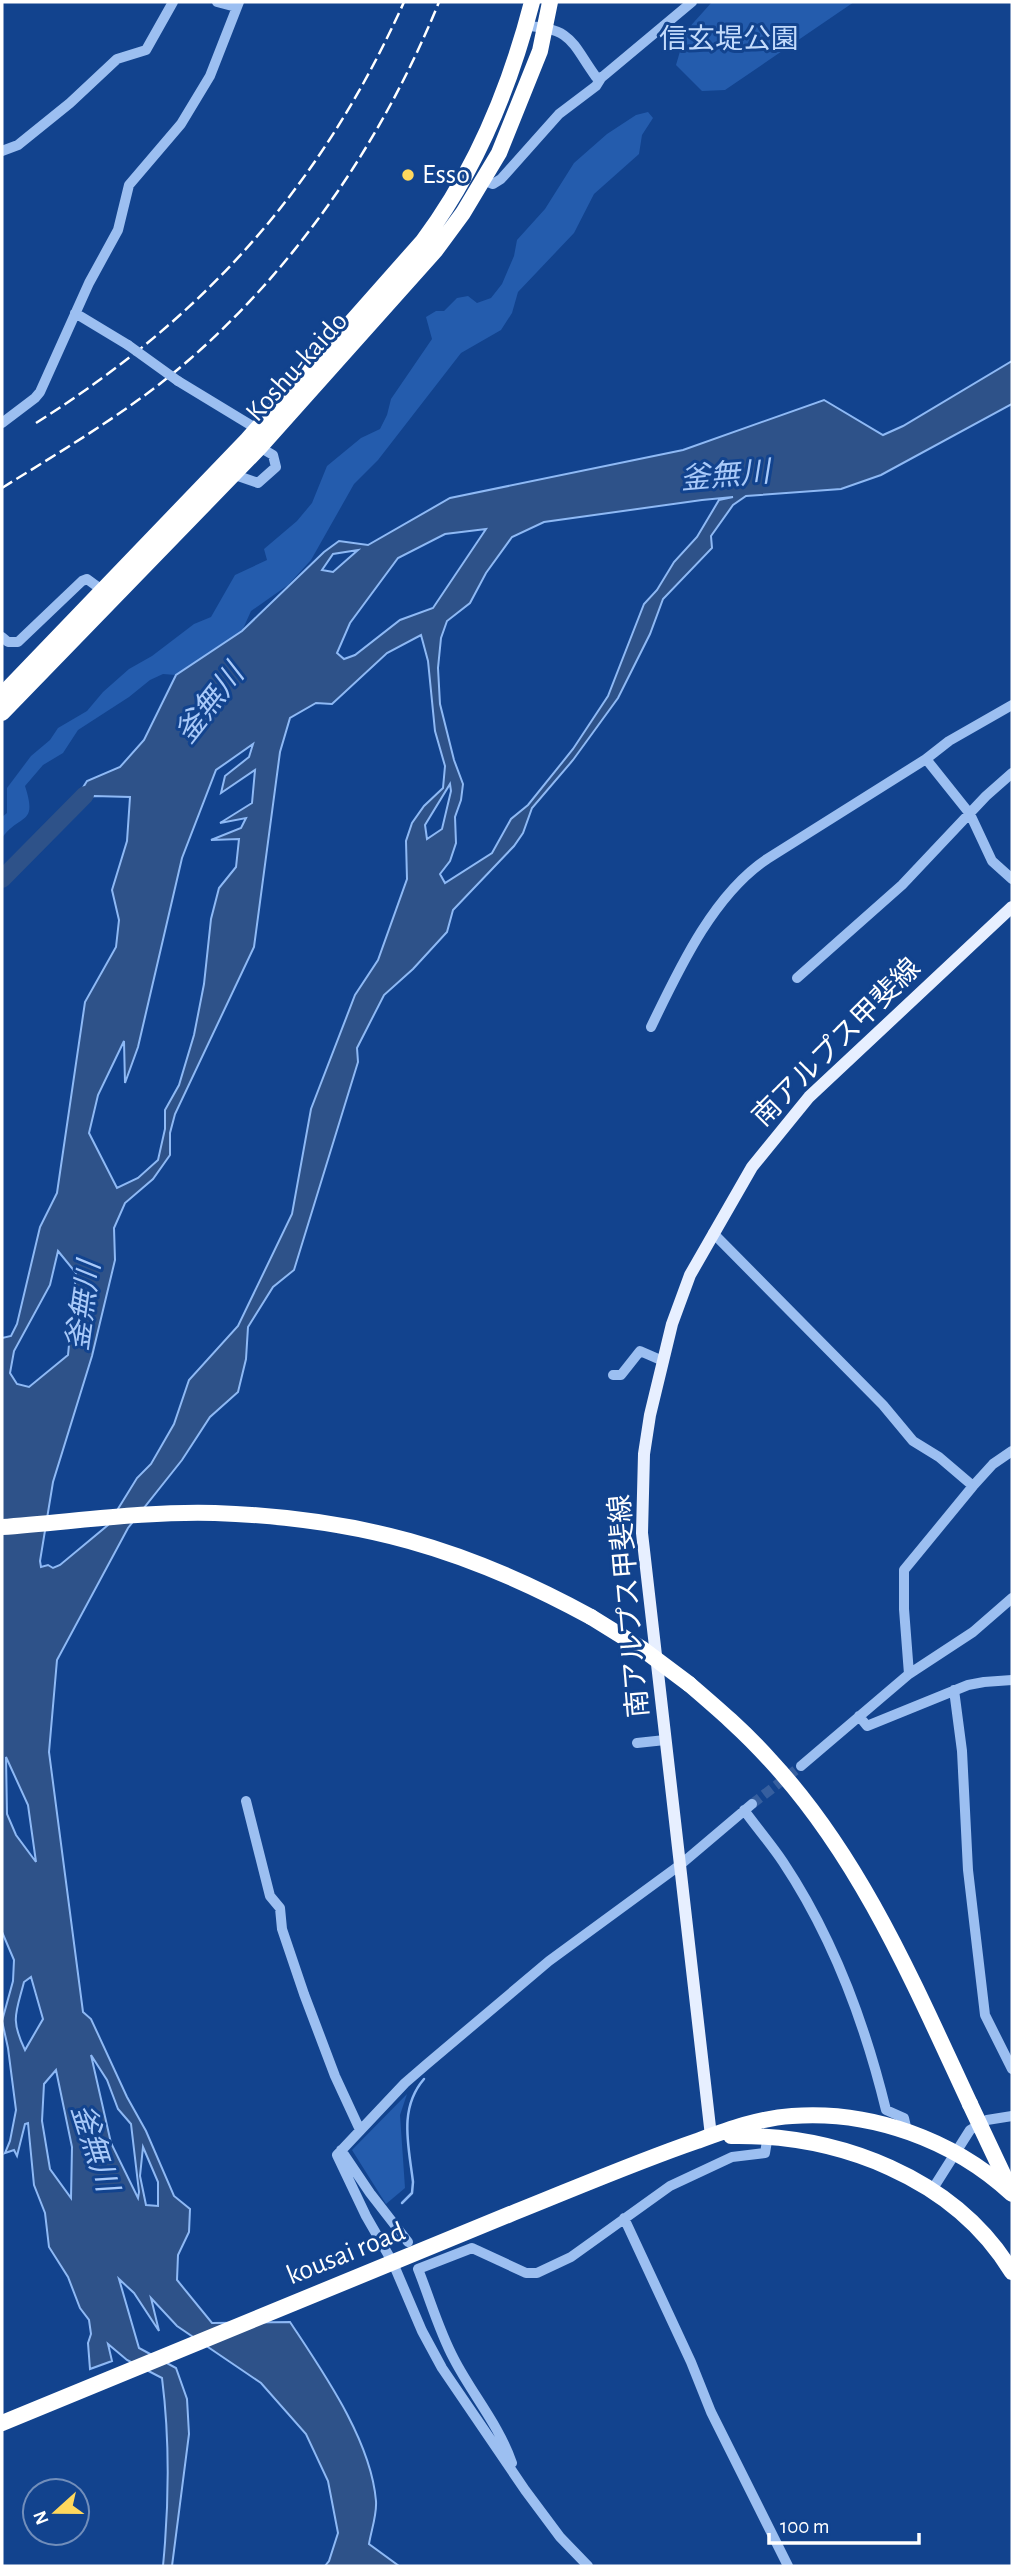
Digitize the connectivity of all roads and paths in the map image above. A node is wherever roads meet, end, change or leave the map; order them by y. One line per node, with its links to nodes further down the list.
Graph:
1 (173, 2): 11 (street)
2 (217, 2): 6 (street)
3 (532, 2): 8 (highway, Koshu-kaido)
4 (550, 2): 9 (highway, Koshu-kaido)
5 (692, 2): 7 (street)
6 (238, 4): 13 (street)
7 (679, 6): 10 (street)
8 (526, 26): 9 (street); 15 (highway, Koshu-kaido)
9 (546, 27): 10 (street); 12 (highway, Koshu-kaido)
10 (601, 78): 12 (street)
11 (2, 151)
12 (483, 180): 15 (highway, Koshu-kaido)
13 (75, 313): 14 (street); 15 (street, bridge)
14 (2, 423)
15 (255, 439): 16 (highway, Koshu-kaido); 16 (street); 17 (highway, Koshu-kaido)
16 (232, 477): 21 (highway, Koshu-kaido)
17 (103, 590): 18 (street); 19 (highway, Koshu-kaido)
18 (2, 637)
19 (2, 695)
20 (1012, 706): 22 (street)
21 (2, 713)
22 (926, 759): 24 (street); 28 (street)
23 (1012, 773): 24 (street)
24 (970, 814): 25 (street); 27 (street)
25 (1012, 879)
26 (1012, 907): 29 (main road, 南アルプス甲斐線)
27 (797, 978)
28 (651, 1027)
29 (713, 1233): 30 (main road, 南アルプス甲斐線); 33 (street)
30 (663, 1361): 31 (street); 40 (main road, 南アルプス甲斐線)
31 (613, 1375)
32 (1012, 1451): 33 (street)
33 (973, 1486): 36 (street)
34 (2, 1527): 54 (highway, bridge)
35 (1012, 1598): 36 (street)
36 (909, 1674): 39 (street)
37 (1012, 1680): 38 (street)
38 (954, 1690): 39 (street); 45 (street)
39 (859, 1716): 42 (street)
40 (665, 1740): 41 (street); 44 (main road, 南アルプス甲斐線)
41 (637, 1743)
42 (801, 1766)
43 (246, 1801): 47 (street)
44 (680, 1865): 47 (street); 48 (street); 50 (main road, 南アルプス甲斐線)
45 (1012, 2069)
46 (1012, 2116): 52 (street)
47 (360, 2130): 51 (street)
48 (907, 2131): 50 (highway, kousai road); 52 (highway, kousai road)
49 (768, 2135): 50 (highway, kousai road); 53 (highway, kousai road); 55 (street)
50 (711, 2136): 57 (highway, kousai road)
51 (341, 2150): 56 (street); 57 (street)
52 (956, 2152): 53 (street); 54 (highway, kousai road)
53 (932, 2190): 58 (highway, kousai road)
54 (1012, 2194)
55 (624, 2218): 60 (street); 62 (street)
56 (408, 2242)
57 (386, 2266): 59 (highway, kousai road); 60 (street)
58 (1012, 2272)
59 (2, 2423)
60 (518, 2479): 61 (street)
61 (589, 2566)
62 (788, 2566)

